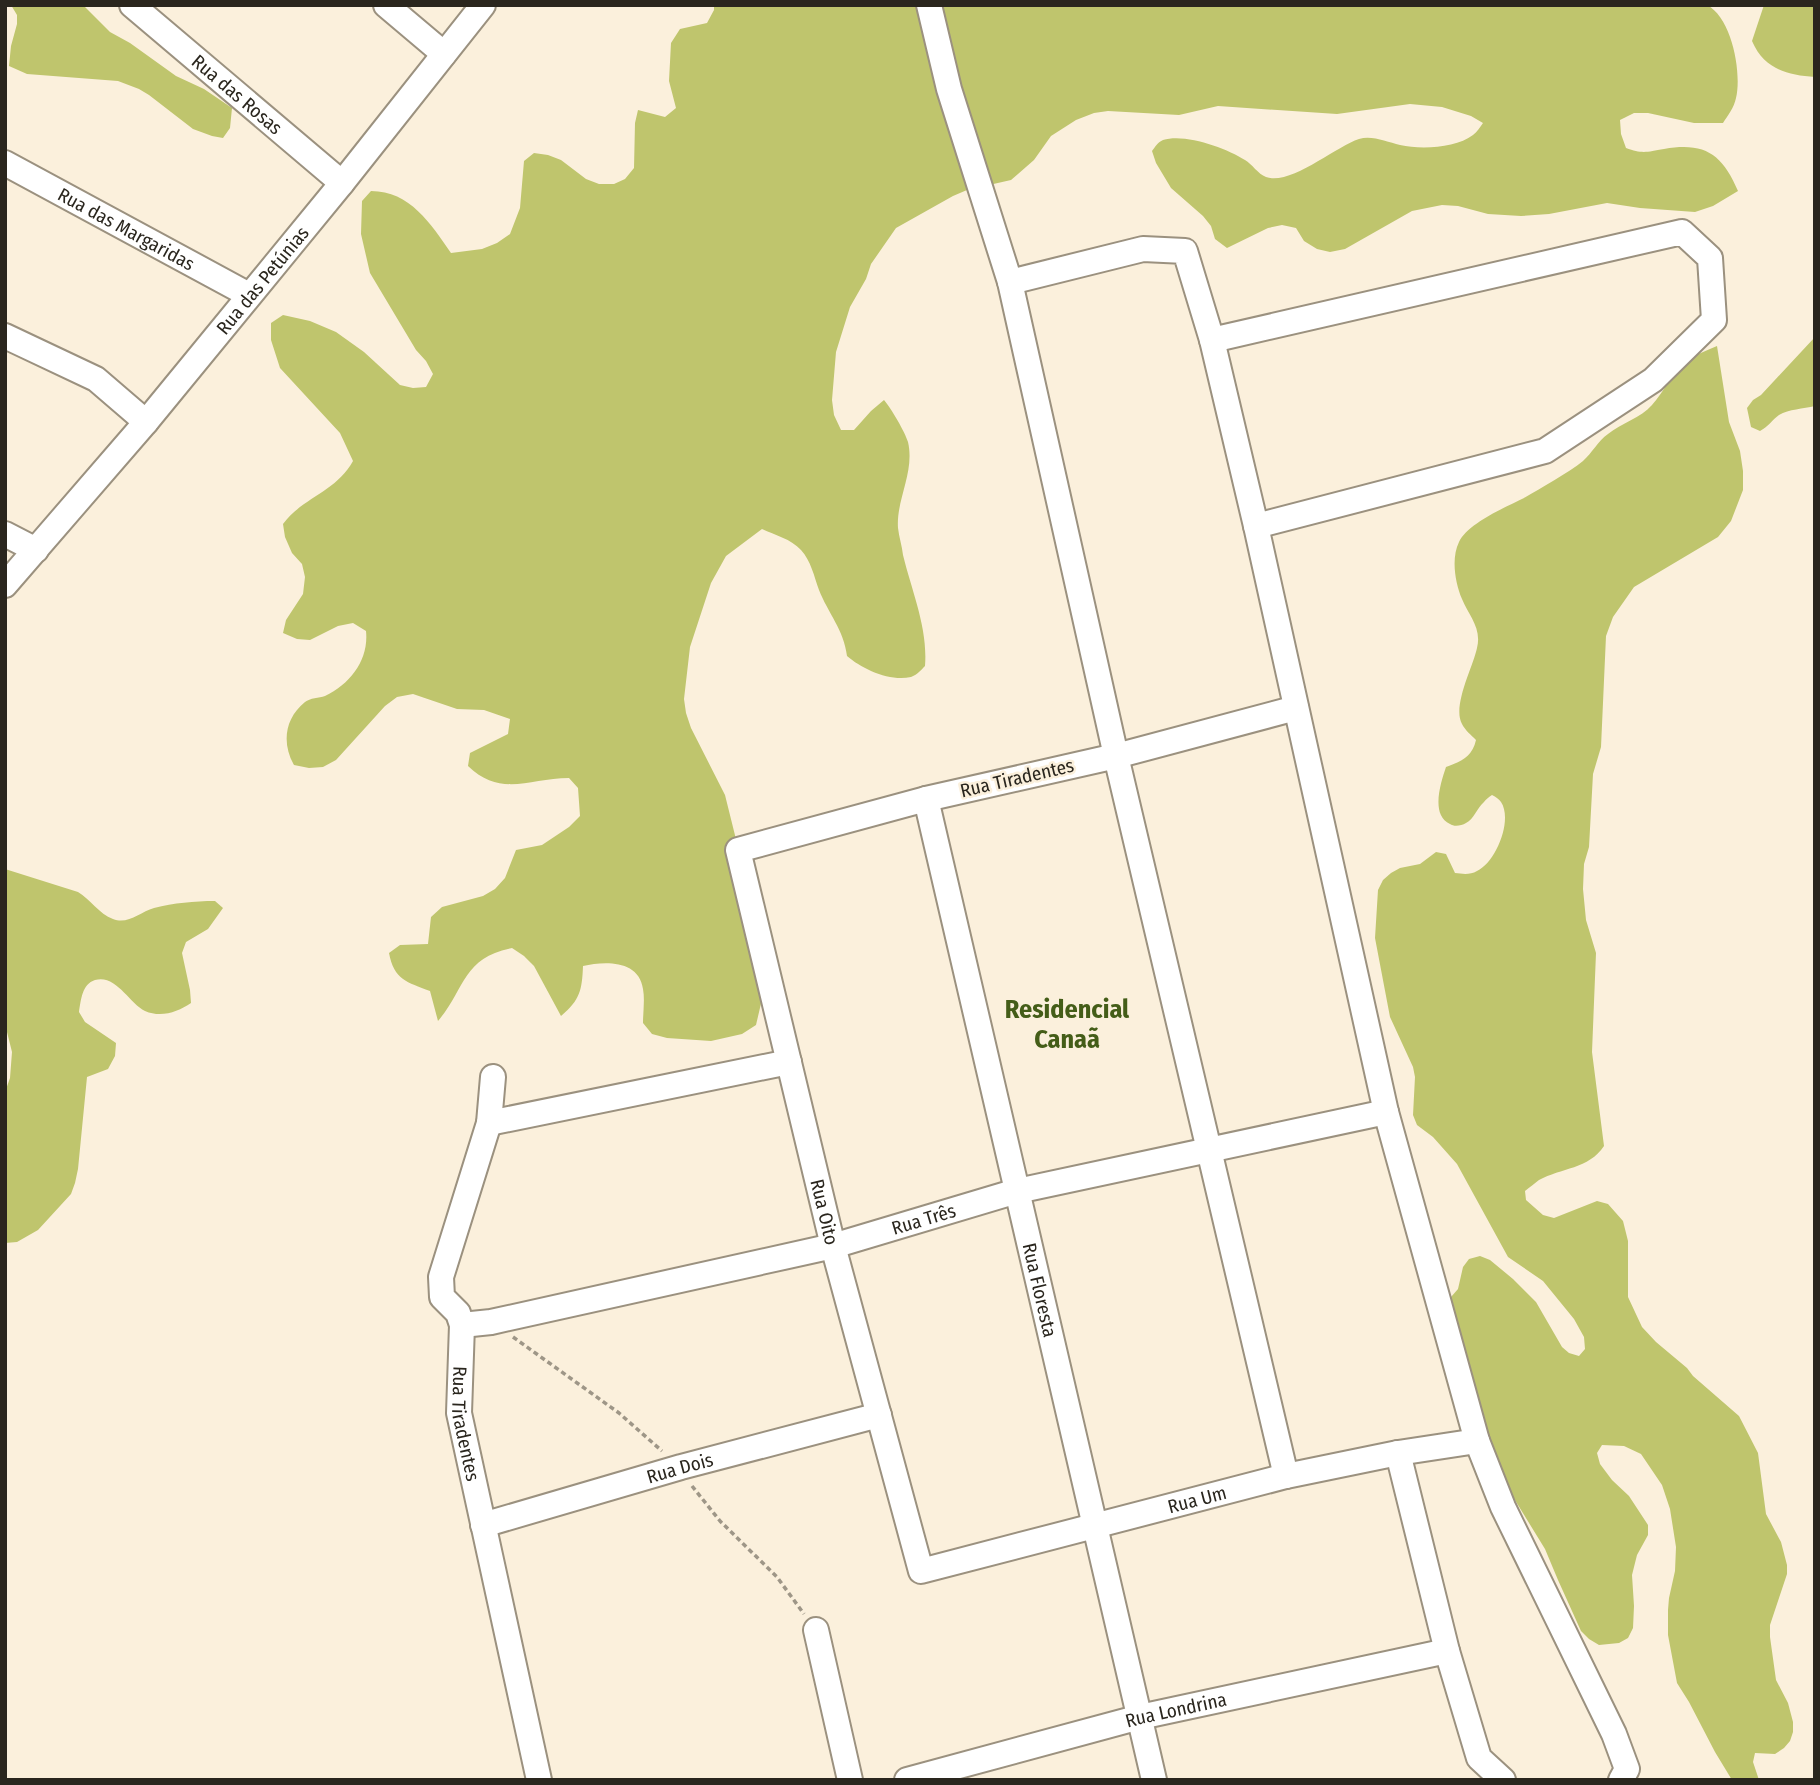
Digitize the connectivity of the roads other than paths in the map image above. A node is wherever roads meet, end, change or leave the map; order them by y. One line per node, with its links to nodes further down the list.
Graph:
1 (132, 5): 7 (street, Rua das Rosas)
2 (386, 5): 5 (street)
3 (483, 5): 5 (street, Rua das Petúnias)
4 (929, 5): 8 (street)
5 (444, 54): 7 (street, Rua das Petúnias)
6 (5, 163): 9 (street, Rua das Margaridas)
7 (342, 183): 9 (street, Rua das Petúnias)
8 (1010, 282): 11 (street); 18 (street)
9 (249, 295): 12 (street, Rua das Petúnias)
10 (5, 336): 12 (street)
11 (1212, 340): 13 (street); 13 (street)
12 (146, 422): 15 (street, Rua das Petúnias)
13 (1256, 526): 17 (street)
14 (5, 534): 15 (street)
15 (36, 550): 16 (street, Rua das Petúnias)
16 (5, 585)
17 (1296, 708): 18 (street, Rua Tiradentes); 23 (street)
18 (1116, 756): 19 (street, Rua Tiradentes); 25 (street)
19 (926, 799): 20 (street, Rua Tiradentes); 26 (street, Rua Floresta)
20 (738, 850): 21 (street, Rua Oito)
21 (789, 1062): 24 (street); 27 (street, Rua Oito)
22 (493, 1077): 24 (street)
23 (1386, 1112): 25 (street, Rua Três); 30 (street)
24 (489, 1123): 28 (street)
25 (1210, 1149): 26 (street, Rua Três); 32 (street)
26 (1017, 1191): 27 (street, Rua Três); 34 (street, Rua Floresta)
27 (833, 1246): 28 (street, Rua Três); 29 (street, Rua Oito)
28 (462, 1325): 33 (street, Rua Tiradentes)
29 (879, 1416): 33 (street, Rua Dois); 35 (street, Rua Oito)
30 (1477, 1441): 31 (street, Rua Um); 44 (street)
31 (1398, 1453): 32 (street, Rua Um); 37 (street)
32 (1286, 1476): 34 (street, Rua Um)
33 (483, 1525): 39 (street, Rua Tiradentes)
34 (1095, 1525): 35 (street, Rua Um); 38 (street, Rua Floresta)
35 (921, 1571)
36 (816, 1630): 40 (street)
37 (1447, 1651): 38 (street, Rua Londrina); 43 (street)
38 (1140, 1717): 41 (street, Rua Londrina); 42 (street, Rua Floresta)
39 (539, 1780)
40 (850, 1780)
41 (907, 1780)
42 (1154, 1780)
43 (1503, 1780)
44 (1621, 1780)

